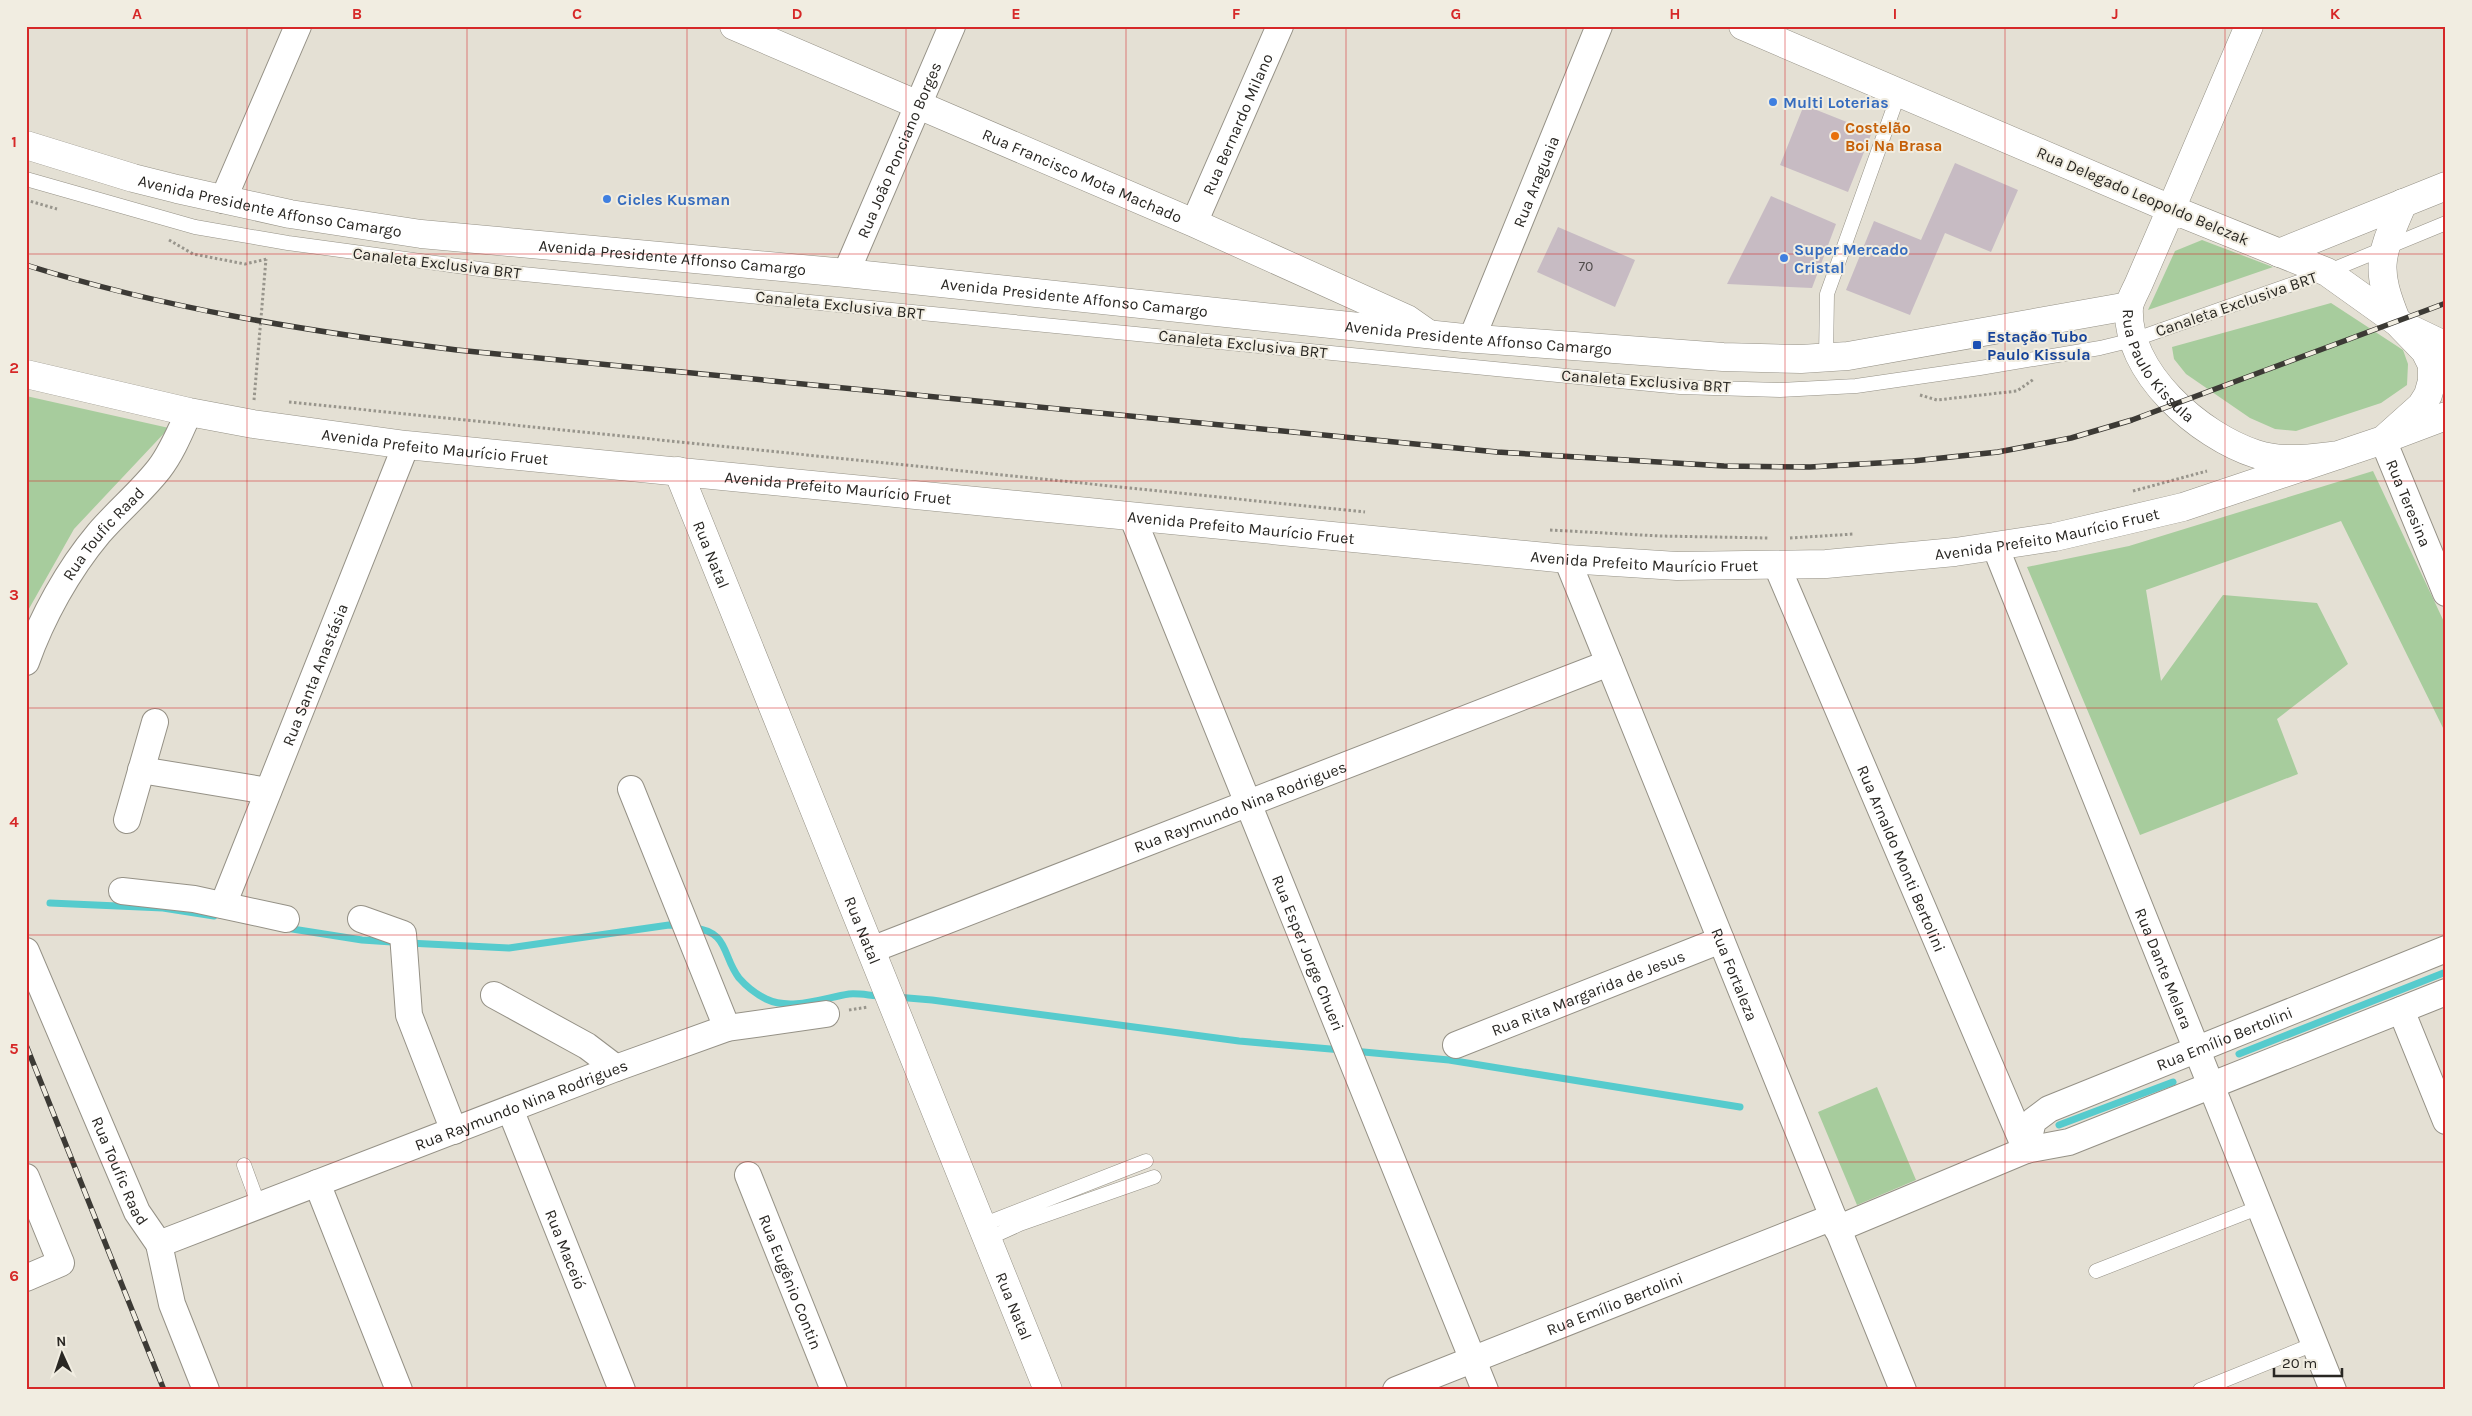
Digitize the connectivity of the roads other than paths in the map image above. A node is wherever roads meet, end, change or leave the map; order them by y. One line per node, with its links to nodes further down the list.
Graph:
1 (298, 26): 13 (street)
2 (734, 26): 9 (main road, Rua Francisco Mota Machado)
3 (952, 26): 9 (street, Rua João Ponciano Borges)
4 (1280, 26): 16 (street, Rua Bernardo Milano)
5 (1599, 26): 25 (street, Rua Araguaia)
6 (1743, 26): 8 (main road, Rua Delegado Leopoldo Belczak)
7 (2249, 26): 15 (main road, Rua Paulo Kissula)
8 (1899, 93): 15 (main road, Rua Delegado Leopoldo Belczak); 28 (lane)
9 (918, 105): 16 (main road, Rua Francisco Mota Machado); 21 (street, Rua João Ponciano Borges)
10 (26, 144): 13 (main road, Avenida Presidente Affonso Camargo)
11 (26, 179): 26 (lane, Canaleta Exclusiva BRT)
12 (2446, 186): 14 (main road)
13 (224, 200): 21 (main road, Avenida Presidente Affonso Camargo)
14 (2403, 203): 18 (main road); 19 (main road)
15 (2171, 209): 19 (main road, Rua Delegado Leopoldo Belczak); 22 (main road, Rua Paulo Kissula)
16 (1194, 223): 24 (main road, Rua Francisco Mota Machado)
17 (2446, 223): 18 (lane, Canaleta Exclusiva BRT)
18 (2384, 248): 20 (lane, Canaleta Exclusiva BRT); 23 (main road)
19 (2279, 253): 20 (main road, Rua Delegado Leopoldo Belczak)
20 (2327, 272): 23 (main road, Rua Delegado Leopoldo Belczak); 26 (lane, Canaleta Exclusiva BRT)
21 (846, 274): 24 (main road, Avenida Presidente Affonso Camargo)
22 (2129, 306): 26 (main road, Rua Paulo Kissula); 28 (main road, Avenida Presidente Affonso Camargo)
23 (2396, 322): 27 (main road); 32 (main road, Rua Delegado Leopoldo Belczak)
24 (1427, 333): 25 (main road, Avenida Presidente Affonso Camargo)
25 (1472, 338): 28 (main road, Avenida Presidente Affonso Camargo)
26 (2133, 340): 34 (main road, Rua Paulo Kissula)
27 (2446, 346)
28 (1826, 358)
29 (26, 374): 30 (main road, Avenida Prefeito Maurício Fruet)
30 (189, 412): 33 (main road, Avenida Prefeito Maurício Fruet); 41 (street, Rua Toufic Raad)
31 (2446, 416): 32 (main road, Avenida Prefeito Maurício Fruet)
32 (2383, 440): 34 (main road, Avenida Prefeito Maurício Fruet); 40 (street, Rua Teresina)
33 (406, 445): 35 (main road, Avenida Prefeito Maurício Fruet); 46 (street, Rua Santa Anastásia)
34 (2339, 455): 37 (main road, Avenida Prefeito Maurício Fruet)
35 (678, 471): 36 (main road, Avenida Prefeito Maurício Fruet); 56 (main road, Rua Natal)
36 (1132, 516): 38 (main road, Avenida Prefeito Maurício Fruet); 47 (street, Rua Esper Jorge Chueri)
37 (1995, 546): 39 (main road, Avenida Prefeito Maurício Fruet); 63 (street, Rua Dante Melara)
38 (1567, 559): 39 (main road, Avenida Prefeito Maurício Fruet); 42 (street, Rua Fortaleza)
39 (1777, 566): 69 (street, Rua Arnaldo Monti Bertolini)
40 (2446, 593)
41 (26, 662)
42 (1609, 663): 47 (street, Rua Raymundo Nina Rodrigues); 53 (street, Rua Fortaleza)
43 (155, 722): 44 (street)
44 (141, 770): 46 (street); 48 (street)
45 (631, 788): 61 (street)
46 (268, 791): 50 (street, Rua Santa Anastásia)
47 (1248, 803): 56 (street, Rua Raymundo Nina Rodrigues); 84 (street, Rua Esper Jorge Chueri)
48 (127, 820)
49 (122, 891): 50 (street)
50 (223, 905): 51 (street)
51 (286, 919)
52 (361, 919): 68 (street)
53 (1721, 940): 62 (street, Rua Rita Margarida de Jesus); 78 (street, Rua Fortaleza)
54 (2446, 949): 63 (street, Rua Emílio Bertolini)
55 (26, 951): 80 (street, Rua Toufic Raad)
56 (876, 962): 79 (main road, Rua Natal)
57 (2446, 992): 59 (street, Rua Emílio Bertolini)
58 (494, 995): 64 (street)
59 (2401, 1010): 65 (street, Rua Emílio Bertolini); 67 (street)
60 (826, 1014): 61 (street, Rua Raymundo Nina Rodrigues)
61 (727, 1028): 64 (street, Rua Raymundo Nina Rodrigues)
62 (1456, 1045)
63 (2196, 1050): 65 (street, Rua Dante Melara); 69 (street, Rua Emílio Bertolini)
64 (616, 1068): 66 (street, Rua Raymundo Nina Rodrigues)
65 (2211, 1085): 69 (street, Rua Emílio Bertolini); 77 (street, Rua Dante Melara)
66 (510, 1109): 68 (street, Rua Raymundo Nina Rodrigues); 87 (street, Rua Maceió)
67 (2446, 1121)
68 (454, 1131): 75 (street, Rua Raymundo Nina Rodrigues)
69 (2026, 1150): 78 (street, Rua Emílio Bertolini)
70 (1146, 1161): 79 (lane)
71 (244, 1165): 76 (lane)
72 (748, 1174): 88 (street, Rua Eugênio Contin)
73 (26, 1177): 82 (street)
74 (1154, 1177): 79 (lane)
75 (317, 1183): 76 (street, Rua Raymundo Nina Rodrigues); 86 (street)
76 (259, 1206): 80 (street, Rua Raymundo Nina Rodrigues)
77 (2260, 1207): 81 (lane); 83 (street, Rua Dante Melara)
78 (1835, 1223): 84 (street, Rua Emílio Bertolini); 92 (street, Rua Fortaleza)
79 (984, 1232): 89 (main road, Rua Natal)
80 (159, 1244): 85 (street, Rua Toufic Raad)
81 (2096, 1271)
82 (26, 1278)
83 (2314, 1344): 93 (lane); 94 (street, Rua Dante Melara)
84 (1472, 1360): 90 (street, Rua Emílio Bertolini); 91 (street, Rua Esper Jorge Chueri)
85 (206, 1390)
86 (399, 1390)
87 (622, 1390)
88 (834, 1390)
89 (1048, 1390)
90 (1396, 1390)
91 (1484, 1390)
92 (1903, 1390)
93 (2200, 1390)
94 (2333, 1390)

